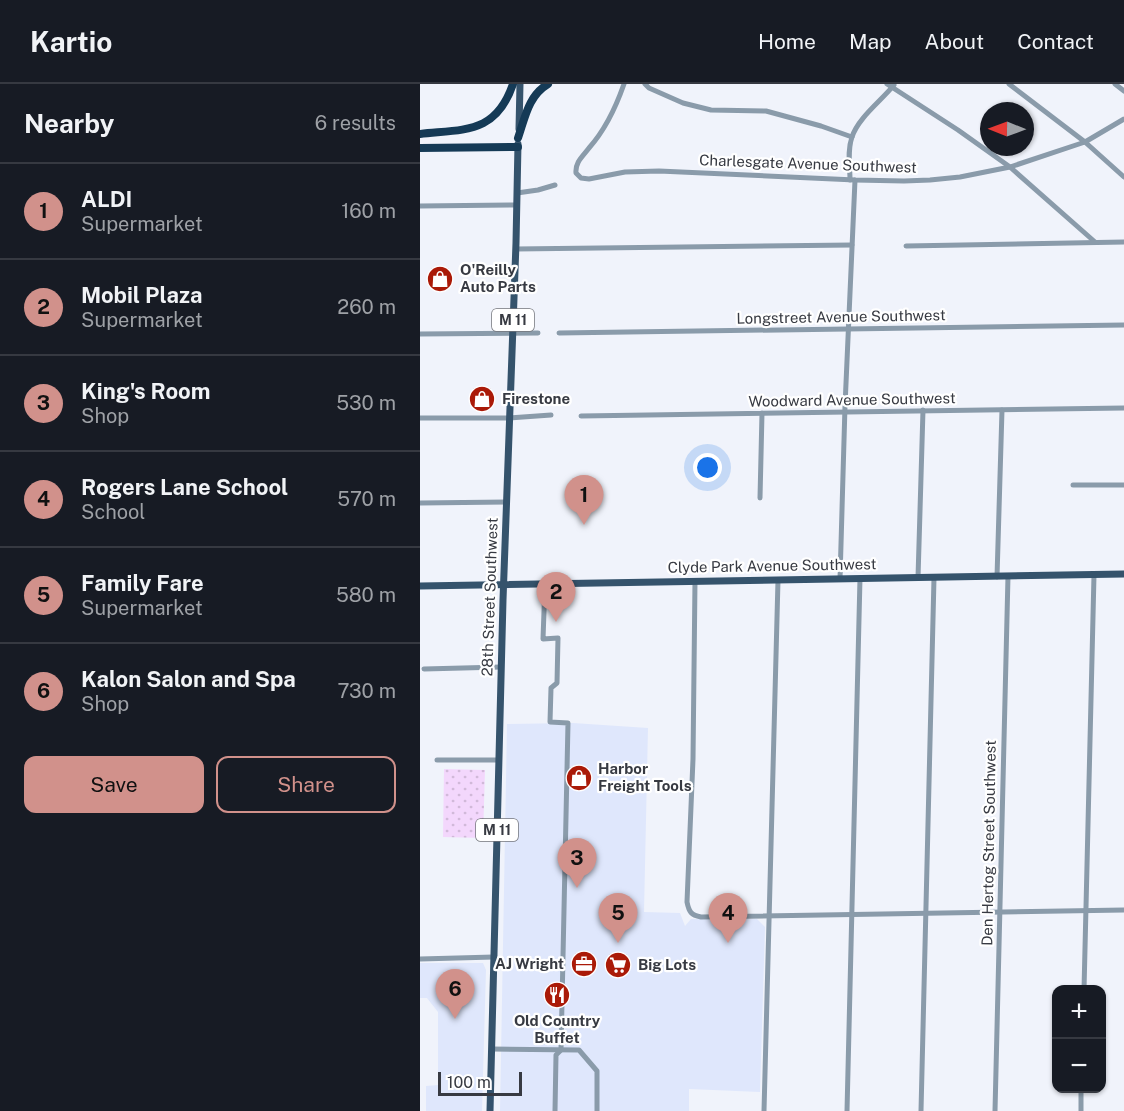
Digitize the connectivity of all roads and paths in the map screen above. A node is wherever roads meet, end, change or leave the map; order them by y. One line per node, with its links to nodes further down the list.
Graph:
1 (513, 84): 11 (highway)
2 (520, 84): 14 (main road, 28th Street Southwest / M 11)
3 (548, 84): 14 (highway)
4 (624, 84): 18 (street, Charlesgate Avenue Southwest)
5 (645, 84): 12 (street)
6 (1009, 84): 13 (street)
7 (1115, 84): 9 (street)
8 (891, 85): 12 (street); 16 (street)
9 (1124, 91)
10 (1124, 119): 13 (street, Charlesgate Avenue Southwest)
11 (420, 134)
12 (852, 136): 18 (street)
13 (1086, 142): 16 (street, Charlesgate Avenue Southwest); 17 (street)
14 (518, 143): 15 (highway); 20 (main road, 28th Street Southwest / M 11)
15 (420, 148)
16 (1010, 167): 18 (street, Charlesgate Avenue Southwest); 23 (street)
17 (1124, 177)
18 (853, 180): 25 (street)
19 (555, 185): 20 (street)
20 (517, 193): 21 (main road, 28th Street Southwest / M 11)
21 (517, 205): 22 (street); 27 (main road, 28th Street Southwest / M 11)
22 (420, 206)
23 (1095, 242): 24 (street); 26 (street)
24 (1124, 242)
25 (852, 245): 27 (street); 29 (street)
26 (906, 246)
27 (516, 249): 30 (main road, 28th Street Southwest / M 11)
28 (1124, 325): 29 (street, Longstreet Avenue Southwest)
29 (848, 328): 32 (street, Longstreet Avenue Southwest); 37 (street)
30 (513, 333): 31 (street); 33 (street); 42 (main road, 28th Street Southwest / M 11)
31 (538, 333)
32 (559, 333)
33 (420, 334)
34 (1124, 408): 36 (street, Woodward Avenue Southwest)
35 (923, 410): 36 (street, Woodward Avenue Southwest); 37 (street, Woodward Avenue Southwest); 53 (street)
36 (1002, 410): 51 (street)
37 (845, 411): 38 (street, Woodward Avenue Southwest); 55 (street)
38 (762, 413): 40 (street, Woodward Avenue Southwest); 45 (street)
39 (551, 415): 42 (street)
40 (581, 416)
41 (420, 418): 42 (street)
42 (509, 418): 46 (main road, 28th Street Southwest / M 11)
43 (1073, 485): 44 (street)
44 (1124, 485)
45 (760, 498)
46 (507, 502): 47 (street); 58 (main road, 28th Street Southwest / M 11)
47 (420, 503)
48 (1124, 574): 49 (main road, Clyde Park Avenue Southwest)
49 (1094, 575): 50 (main road, Clyde Park Avenue Southwest); 65 (street)
50 (1008, 576): 51 (main road, Clyde Park Avenue Southwest); 68 (street, Den Hertog Street Southwest)
51 (997, 577): 54 (main road, Clyde Park Avenue Southwest)
52 (860, 578): 53 (main road, Clyde Park Avenue Southwest); 55 (main road, Clyde Park Avenue Southwest); 69 (street)
53 (918, 578): 54 (main road, Clyde Park Avenue Southwest)
54 (934, 578): 67 (street)
55 (840, 579): 56 (main road, Clyde Park Avenue Southwest)
56 (778, 580): 57 (main road, Clyde Park Avenue Southwest); 70 (street)
57 (695, 581): 59 (main road, Clyde Park Avenue Southwest); 70 (street)
58 (503, 584): 59 (main road, Clyde Park Avenue Southwest); 60 (main road, Clyde Park Avenue Southwest); 61 (main road, 28th Street Southwest / M 11)
59 (544, 584): 75 (street)
60 (420, 586)
61 (501, 667): 62 (street); 64 (main road, 28th Street Southwest / M 11)
62 (424, 669)
63 (438, 760): 64 (street)
64 (499, 760): 71 (main road, 28th Street Southwest / M 11)
65 (1087, 910): 66 (street); 68 (street); 73 (street)
66 (1124, 910)
67 (926, 912): 68 (street); 69 (street); 82 (street)
68 (1000, 912): 83 (street, Den Hertog Street Southwest)
69 (852, 914): 70 (street); 81 (street)
70 (769, 916): 80 (street)
71 (494, 957): 72 (street); 74 (main road, 28th Street Southwest / M 11)
72 (420, 959)
73 (1084, 985)
74 (492, 1049): 75 (street); 77 (main road, 28th Street Southwest / M 11)
75 (561, 1050): 78 (street); 79 (street)
76 (1082, 1093): 84 (street)
77 (490, 1111)
78 (555, 1111)
79 (597, 1111)
80 (764, 1111)
81 (847, 1111)
82 (921, 1111)
83 (995, 1111)
84 (1081, 1111)

